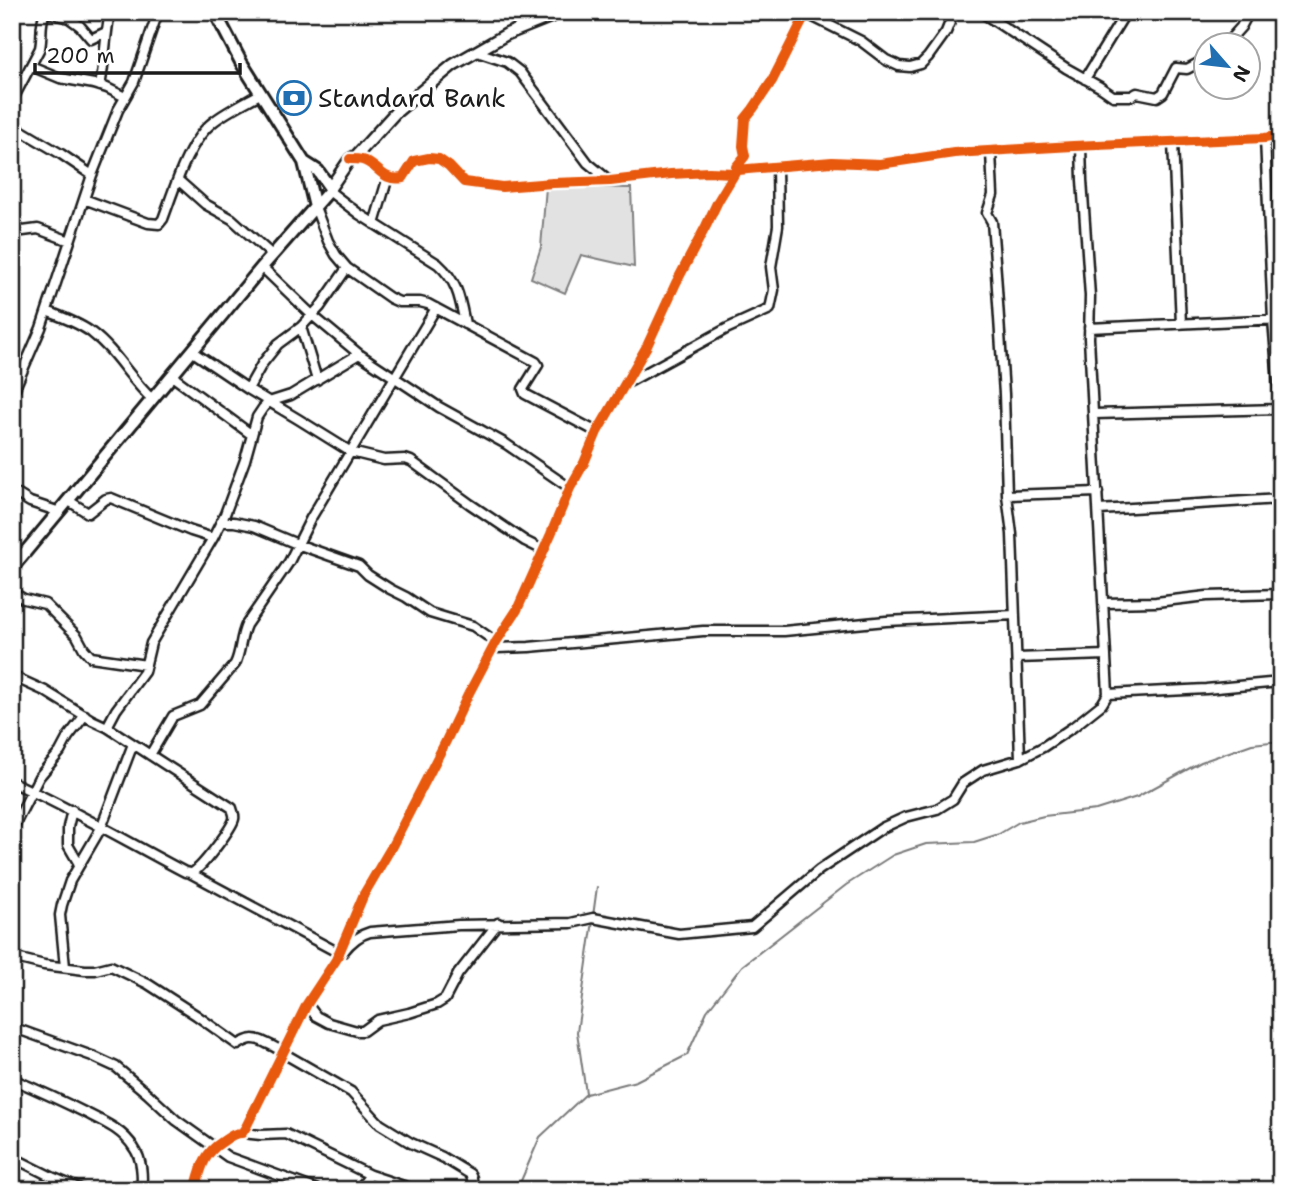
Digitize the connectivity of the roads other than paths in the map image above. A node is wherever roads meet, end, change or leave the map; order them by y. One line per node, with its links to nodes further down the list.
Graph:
1 (45, 12): 15 (street); 18 (street)
2 (110, 12): 15 (street)
3 (158, 12): 25 (street)
4 (215, 12): 24 (main road)
5 (516, 12): 14 (street)
6 (562, 12): 14 (street)
7 (955, 12): 12 (street)
8 (981, 12): 21 (street)
9 (1126, 12): 21 (street)
10 (1249, 12): 16 (street)
11 (1266, 12): 13 (street)
12 (805, 13): 36 (street)
13 (1281, 18)
14 (520, 28): 17 (street)
15 (106, 32): 23 (street)
16 (1237, 32)
17 (477, 52): 33 (street); 40 (street)
18 (31, 66): 22 (street); 23 (street)
19 (1192, 66): 21 (street)
20 (12, 76): 22 (street)
21 (1086, 79)
22 (22, 82): 26 (street)
23 (100, 86): 25 (street)
24 (260, 94): 34 (main road); 39 (street)
25 (125, 97): 37 (street)
26 (12, 101)
27 (12, 125): 37 (street)
28 (1281, 135): 29 (street)
29 (1265, 138): 30 (street); 53 (street)
30 (1173, 142): 31 (street); 55 (street)
31 (1081, 146): 32 (street); 57 (street)
32 (991, 152): 35 (street); 78 (street)
33 (350, 159): 38 (street); 41 (street)
34 (304, 162): 41 (main road); 43 (main road)
35 (777, 167): 36 (street); 64 (street)
36 (735, 173): 40 (street); 64 (street)
37 (92, 175): 42 (street)
38 (388, 177): 40 (street); 44 (street)
39 (178, 180): 42 (street); 47 (street)
40 (610, 181)
41 (330, 189): 43 (main road); 44 (street)
42 (84, 199): 46 (street)
43 (315, 207): 47 (main road); 49 (street)
44 (374, 224): 54 (street)
45 (12, 227): 46 (street)
46 (70, 241): 51 (street)
47 (272, 256): 48 (main road)
48 (262, 267): 52 (street); 58 (main road)
49 (347, 268): 50 (street); 52 (street)
50 (436, 308): 54 (street); 61 (street)
51 (47, 311): 63 (street); 67 (street)
52 (313, 315): 56 (street); 59 (street)
53 (1277, 319): 55 (street); 69 (street)
54 (466, 324): 72 (street)
55 (1181, 324): 57 (street)
56 (301, 327): 62 (street); 65 (street)
57 (1089, 328): 70 (street)
58 (193, 352): 60 (main road); 65 (street)
59 (359, 354): 61 (street); 62 (street)
60 (172, 376): 67 (main road); 73 (street)
61 (396, 378): 74 (street); 75 (street)
62 (317, 380): 68 (street)
63 (14, 382): 66 (street)
64 (626, 383): 72 (street)
65 (248, 389): 68 (street)
66 (12, 395)
67 (152, 399): 80 (main road)
68 (269, 402): 73 (street); 74 (street)
69 (1281, 409): 70 (street); 71 (street)
70 (1094, 414): 77 (street)
71 (1281, 418)
72 (597, 432): 75 (street)
73 (252, 435): 83 (street)
74 (351, 452): 85 (street); 86 (street)
75 (570, 488): 86 (street)
76 (12, 491): 82 (street)
77 (1098, 492): 78 (street); 81 (street)
78 (1007, 495): 91 (street)
79 (1281, 499): 81 (street)
80 (69, 501): 82 (main road); 84 (street)
81 (1099, 510): 90 (street)
82 (60, 513): 87 (main road)
83 (221, 522): 84 (street); 85 (street)
84 (213, 538): 95 (street)
85 (297, 544): 92 (street); 102 (street)
86 (543, 550): 92 (street)
87 (12, 568)
88 (12, 592): 95 (street)
89 (1281, 594): 90 (street)
90 (1104, 603): 93 (street)
91 (1015, 615): 92 (street); 94 (street)
92 (494, 646): 112 (street)
93 (1106, 655): 94 (street); 98 (street)
94 (1017, 658): 103 (street)
95 (146, 665): 100 (street)
96 (12, 676): 99 (street)
97 (1281, 682): 98 (street)
98 (1108, 694): 103 (street)
99 (85, 715): 100 (street); 105 (street)
100 (107, 727): 101 (street)
101 (133, 744): 102 (street); 107 (street)
102 (149, 755): 110 (street)
103 (1020, 759): 111 (street)
104 (12, 782): 105 (street)
105 (32, 791): 106 (street); 108 (street)
106 (72, 810): 107 (street); 109 (street)
107 (102, 828): 109 (street); 110 (street)
108 (12, 830)
109 (79, 864): 114 (street)
110 (190, 873): 112 (street)
111 (498, 923): 112 (street); 115 (street)
112 (337, 956): 115 (street)
113 (12, 957): 114 (street)
114 (65, 967): 117 (street)
115 (307, 1004): 117 (street)
116 (12, 1027): 120 (street)
117 (283, 1053): 119 (street); 130 (street)
118 (12, 1079): 125 (street)
119 (243, 1133): 120 (street); 122 (street)
120 (213, 1147): 123 (street); 126 (street)
121 (12, 1157): 124 (street)
122 (370, 1175): 128 (street); 129 (street)
123 (302, 1187): 127 (street)
124 (83, 1190)
125 (141, 1190)
126 (195, 1190)
127 (318, 1190)
128 (358, 1190)
129 (416, 1190)
130 (473, 1190)

